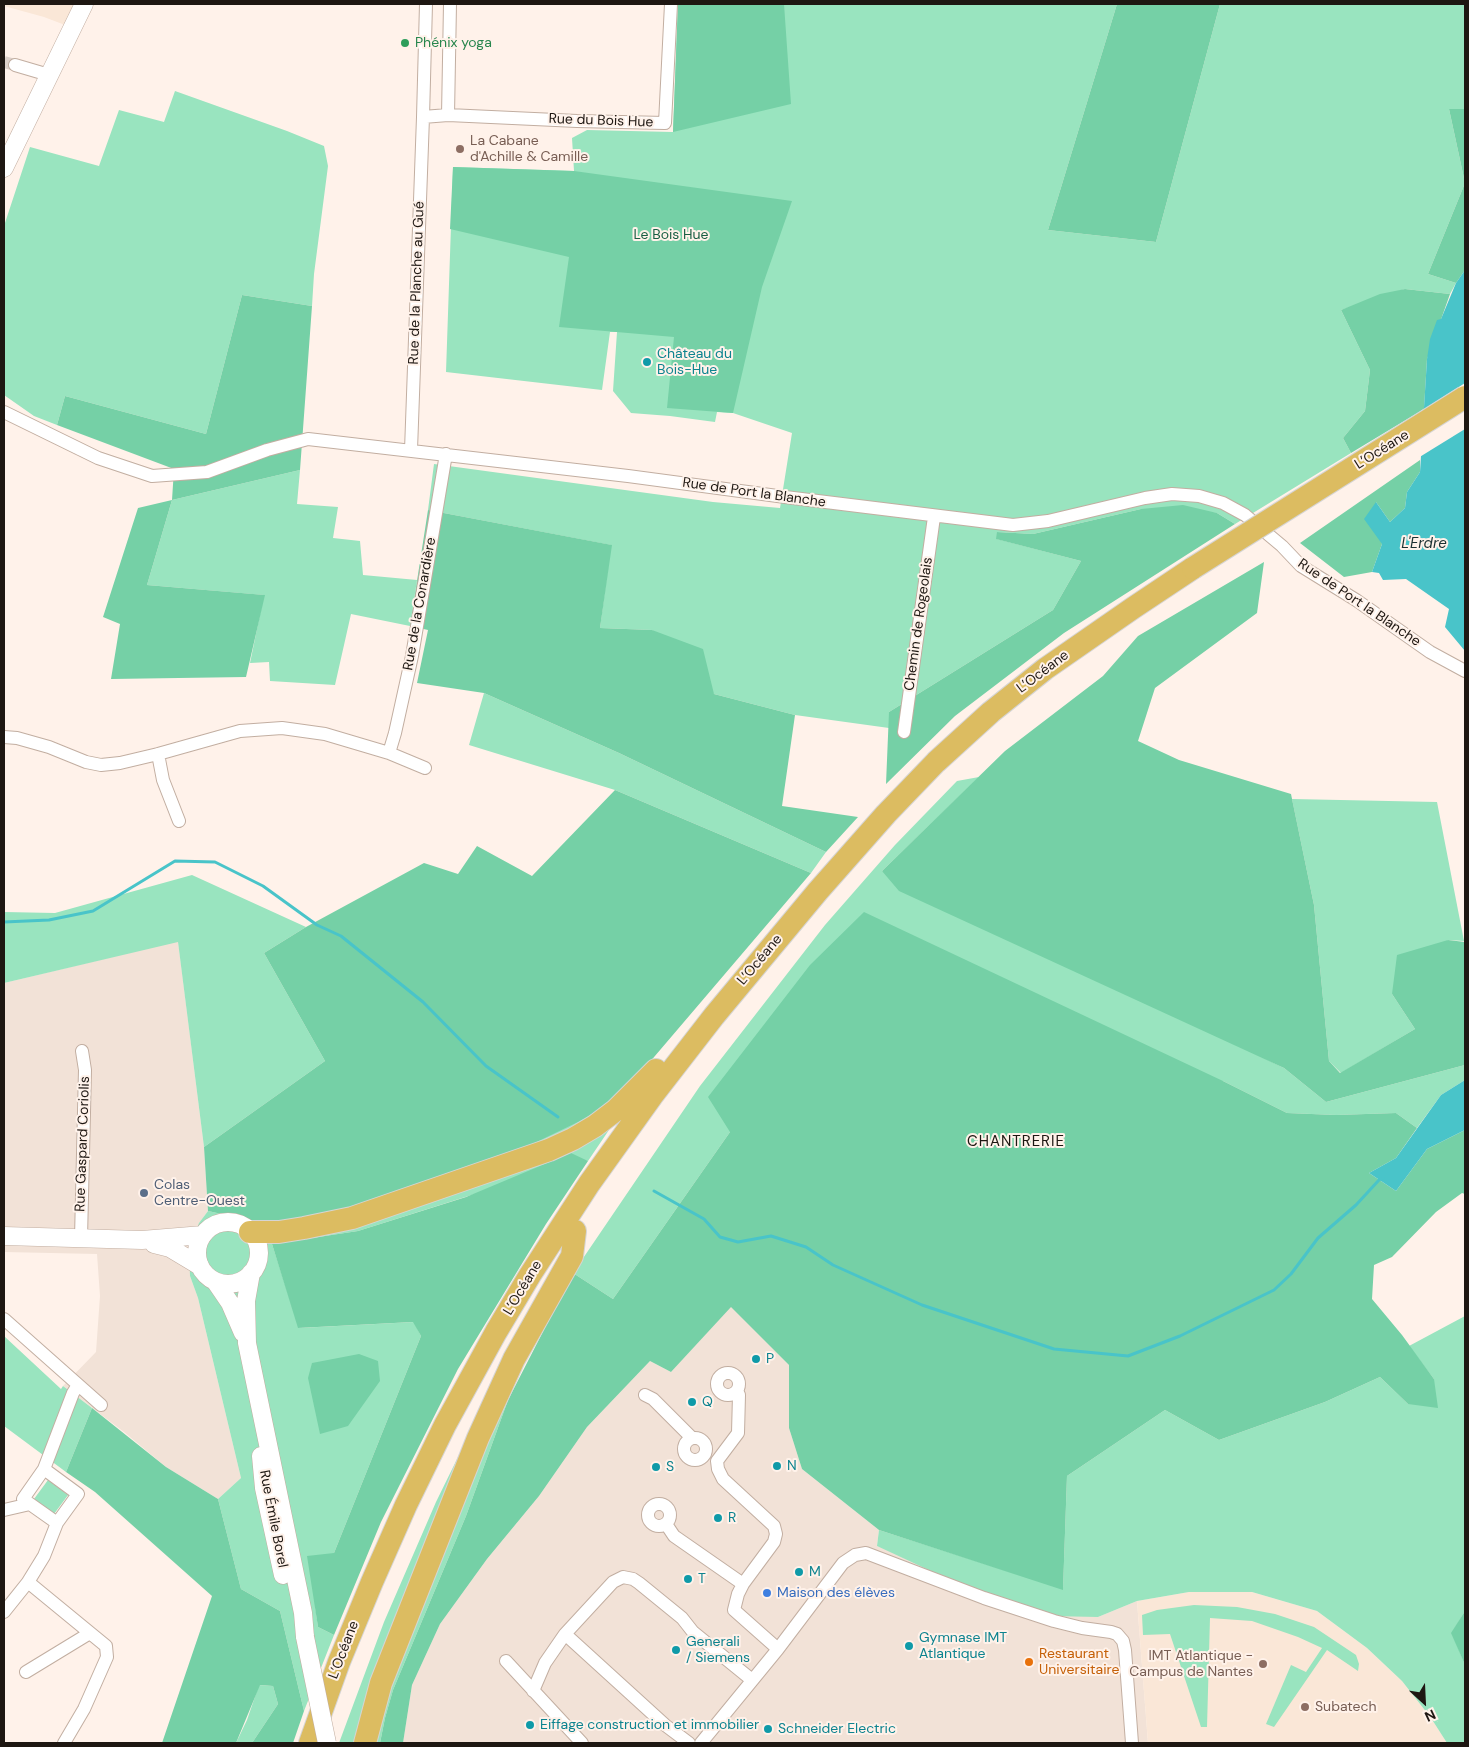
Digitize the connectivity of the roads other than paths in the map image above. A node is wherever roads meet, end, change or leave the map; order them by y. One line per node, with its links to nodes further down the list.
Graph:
1 (84, 4): 6 (street)
2 (426, 4): 8 (street, Rue de la Planche au Gué)
3 (450, 4): 7 (street)
4 (671, 4): 7 (street, Rue du Bois Hue)
5 (8, 63): 6 (street)
6 (49, 75): 9 (street)
7 (448, 115): 8 (street)
8 (423, 116): 13 (street, Rue de la Planche au Gué)
9 (4, 168)
10 (1465, 397): 16 (highway, L’Océane, bridge)
11 (4, 412): 13 (street, Rue de Port la Blanche)
12 (1465, 416): 16 (highway, L’Océane)
13 (410, 450): 14 (street, Rue de Port la Blanche)
14 (446, 454): 15 (street, Rue de Port la Blanche); 20 (street, Rue de la Conardière)
15 (934, 516): 17 (street, Rue de Port la Blanche); 18 (street, Chemin de Rogeolais)
16 (1199, 574): 24 (highway, L’Océane); 26 (highway, L’Océane)
17 (1465, 671)
18 (904, 732)
19 (4, 736): 21 (street)
20 (389, 752): 21 (street); 22 (street)
21 (158, 754): 23 (street)
22 (425, 768)
23 (179, 822)
24 (714, 1016): 27 (highway); 60 (highway, L’Océane)
25 (82, 1051): 30 (street, Rue Gaspard Coriolis)
26 (575, 1231): 61 (highway, L’Océane); 62 (highway)
27 (250, 1232): 28 (street); 33 (street)
28 (203, 1235): 31 (street); 32 (street)
29 (4, 1236): 30 (street)
30 (81, 1238): 31 (street)
31 (142, 1240): 32 (street)
32 (200, 1266): 34 (street)
33 (251, 1273): 34 (street); 36 (street, Rue Émile Borel)
34 (214, 1281): 36 (street, Rue Émile Borel)
35 (4, 1318): 37 (street)
36 (247, 1343): 61 (street, Rue Émile Borel, bridge)
37 (78, 1385): 40 (street); 44 (street)
38 (736, 1391): 43 (street)
39 (645, 1394): 41 (street)
40 (101, 1405)
41 (692, 1438): 42 (street); 42 (street)
42 (704, 1456): 43 (street)
43 (717, 1461): 50 (street)
44 (44, 1469): 45 (street); 47 (street)
45 (30, 1504): 46 (street); 47 (street)
46 (4, 1510)
47 (57, 1523): 49 (street)
48 (666, 1524): 50 (street)
49 (28, 1582): 51 (street); 52 (street)
50 (743, 1584): 54 (street)
51 (4, 1612)
52 (90, 1633): 56 (street); 59 (street)
53 (565, 1634): 57 (street); 58 (street); 64 (street)
54 (778, 1649): 57 (street); 66 (street)
55 (506, 1661): 58 (street)
56 (26, 1672)
57 (752, 1680): 65 (street)
58 (533, 1691): 63 (street)
59 (64, 1743)
60 (310, 1743)
61 (326, 1743)
62 (365, 1743)
63 (582, 1743)
64 (689, 1743)
65 (702, 1743)
66 (1132, 1743)

